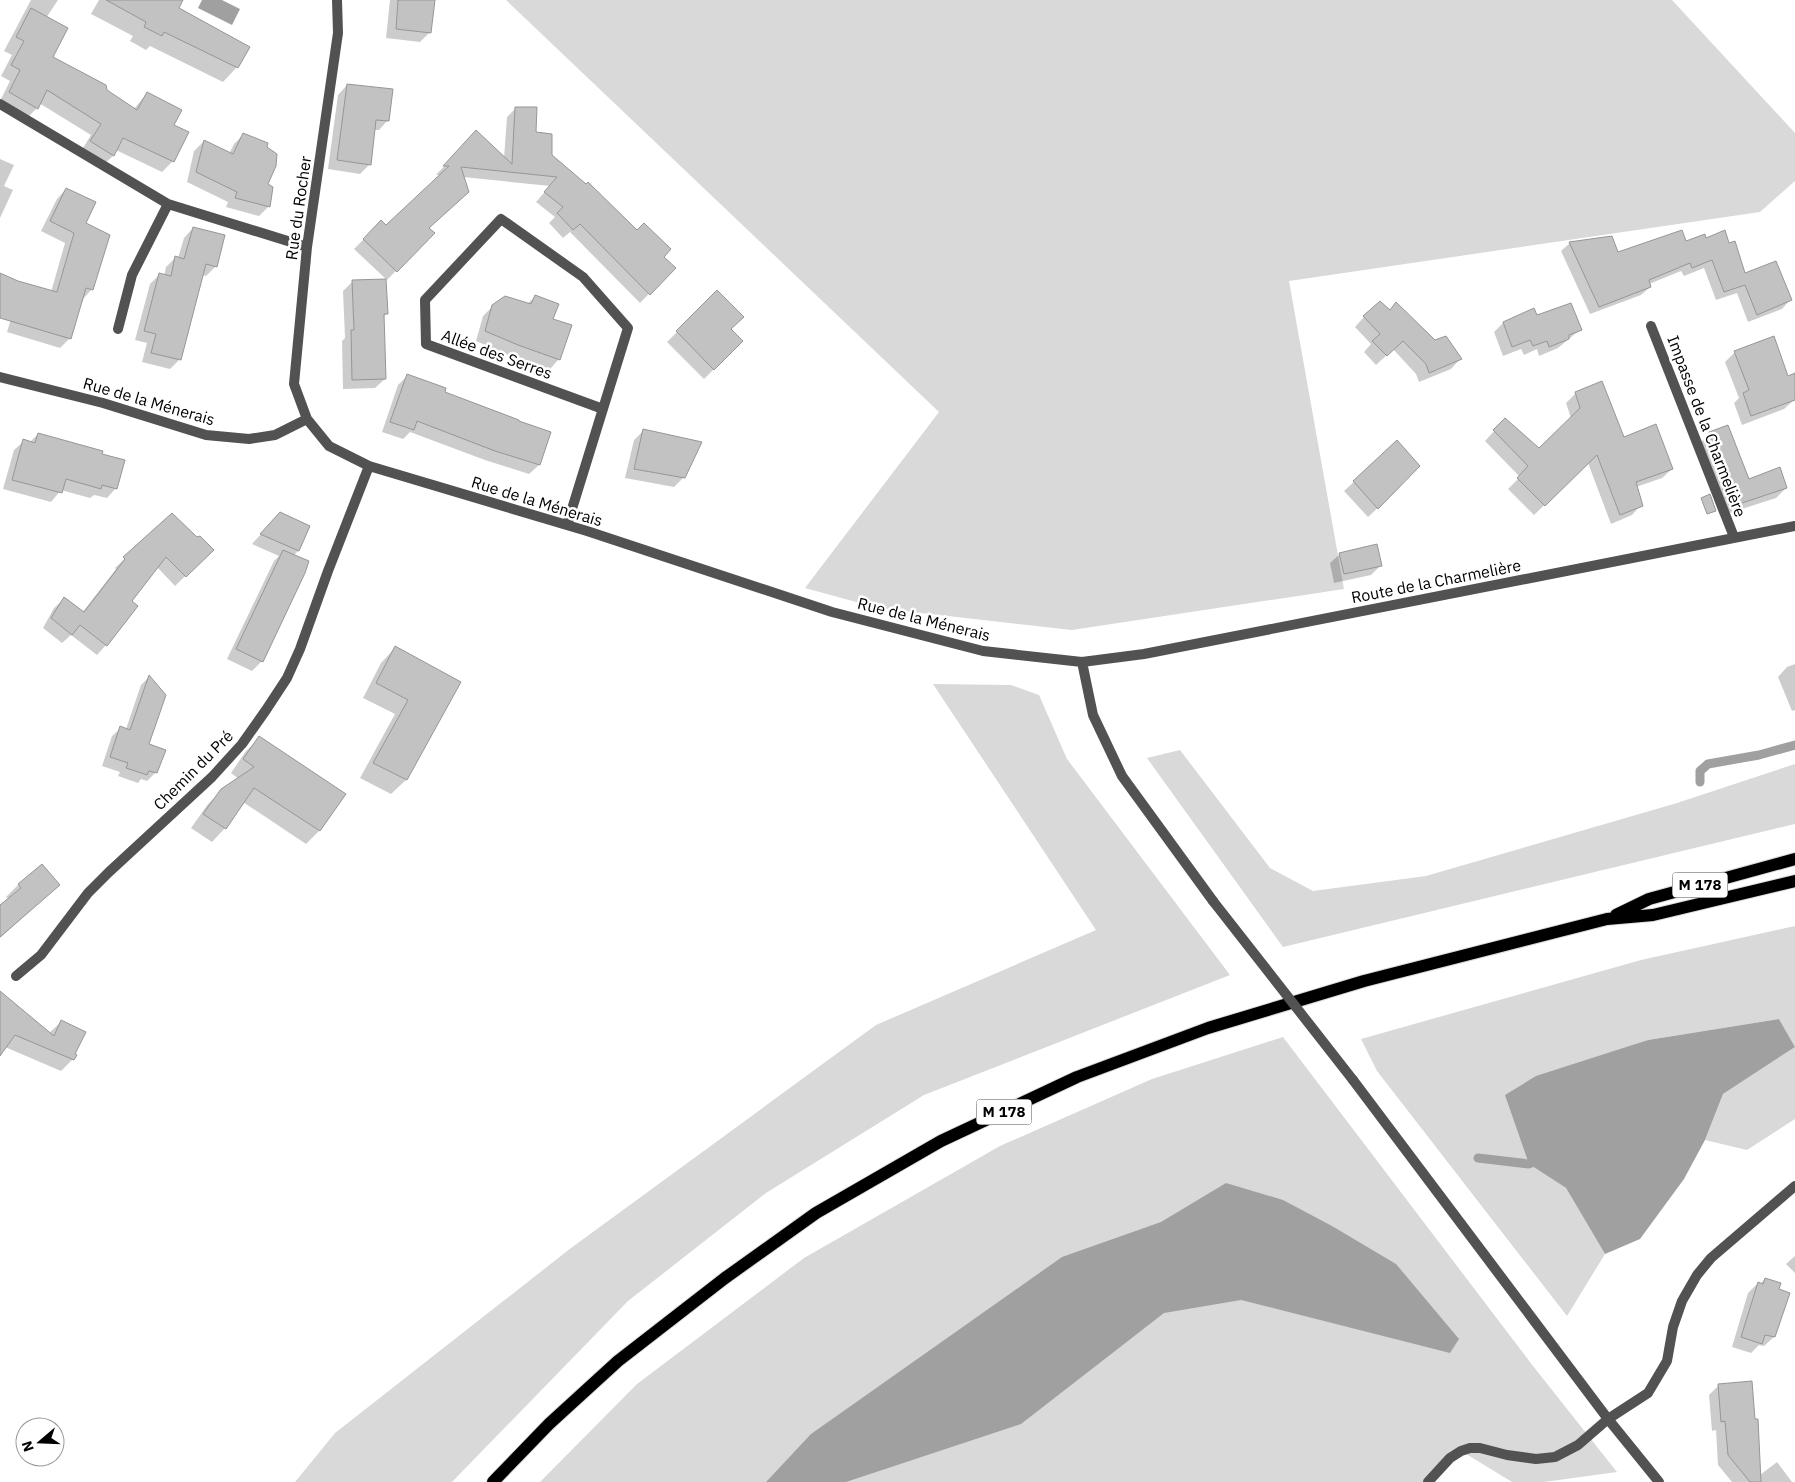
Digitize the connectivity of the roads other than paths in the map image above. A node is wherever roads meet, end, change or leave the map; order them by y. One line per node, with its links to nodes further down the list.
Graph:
1 (337, 0): 4 (street, Rue du Rocher)
2 (0, 104): 3 (street)
3 (168, 204): 4 (street); 6 (street)
4 (307, 247): 9 (street, Rue du Rocher)
5 (1652, 326): 13 (street, Impasse de la Charmelière)
6 (118, 329)
7 (0, 377): 9 (street, Rue de la Ménerais)
8 (603, 409): 8 (street, Allée des Serres); 11 (street, Allée des Serres)
9 (306, 419): 10 (street, Rue de la Ménerais)
10 (369, 466): 11 (street, Rue de la Ménerais); 18 (street, Chemin du Pré)
11 (567, 525): 14 (street, Rue de la Ménerais)
12 (1795, 526): 13 (street, Route de la Charmelière)
13 (1734, 537): 14 (street, Route de la Charmelière)
14 (1082, 662): 20 (street, bridge)
15 (1795, 859): 17 (main road, M 178)
16 (1795, 881): 17 (main road, M 178)
17 (1607, 919): 21 (main road, M 178)
18 (16, 976)
19 (1795, 1186): 20 (street)
20 (1608, 1419): 22 (street); 23 (street)
21 (493, 1482)
22 (1428, 1482)
23 (1659, 1482)

